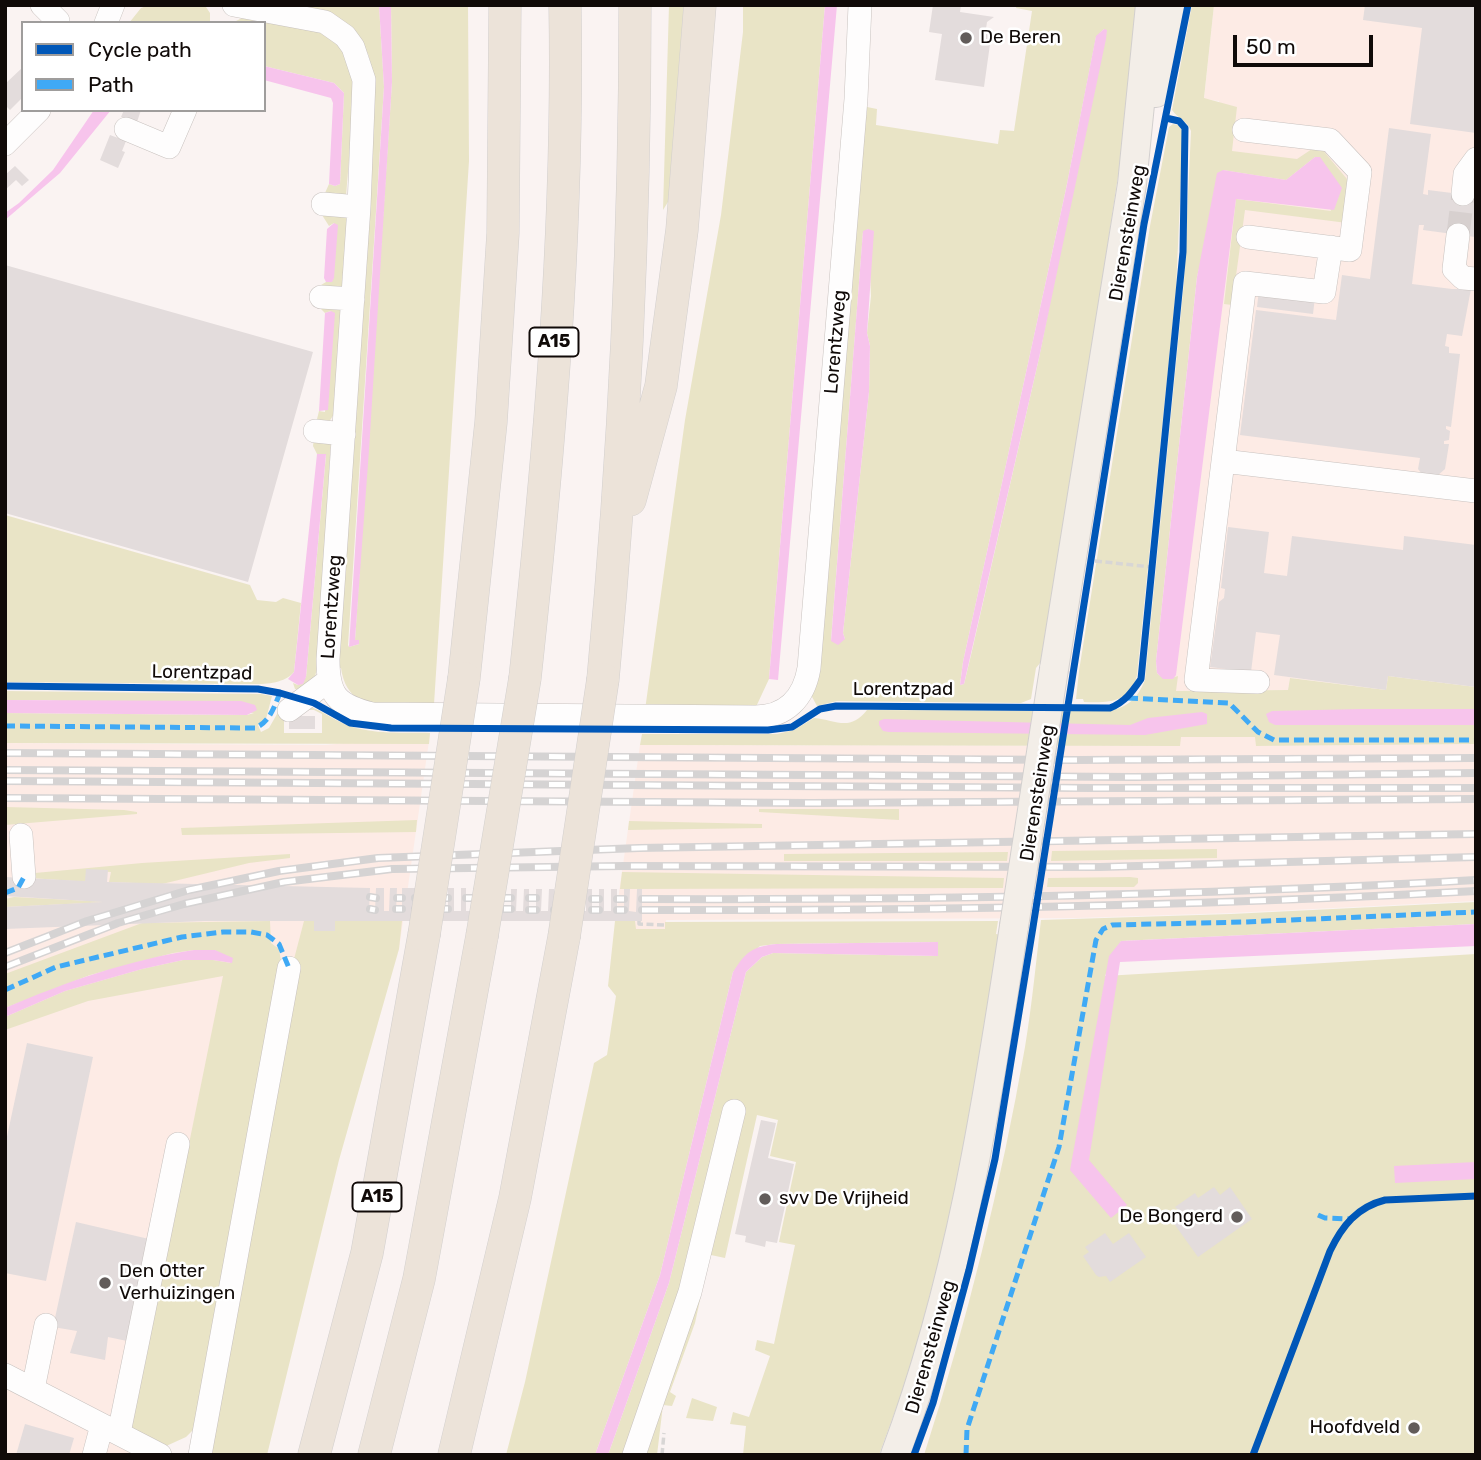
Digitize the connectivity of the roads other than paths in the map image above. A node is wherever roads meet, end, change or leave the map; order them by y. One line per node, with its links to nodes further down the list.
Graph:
1 (42, 5): 12 (street)
2 (234, 5): 11 (street, Lorentzweg); 13 (street)
3 (498, 5): 14 (highway, A15)
4 (505, 5): 14 (highway, A15)
5 (565, 5): 52 (highway, A15, bridge)
6 (635, 5): 35 (highway)
7 (700, 5): 35 (highway)
8 (860, 5): 36 (street, Lorentzweg)
9 (1150, 5): 21 (main road, Dierensteinweg)
10 (1172, 5): 21 (main road, Dierensteinweg)
11 (327, 13): 24 (street, Lorentzweg)
12 (58, 21)
13 (225, 21)
14 (505, 73): 51 (highway, A15, bridge)
15 (37, 112): 19 (street)
16 (184, 112): 17 (street)
17 (125, 129)
18 (1244, 130): 27 (street)
19 (5, 144)
20 (1476, 159): 22 (street)
21 (1132, 184): 55 (main road, Dierensteinweg, bridge)
22 (1463, 194)
23 (323, 204): 24 (street)
24 (359, 207): 30 (street, Lorentzweg)
25 (1458, 235): 28 (street)
26 (1248, 237): 27 (street)
27 (1331, 247): 33 (street)
28 (1476, 279)
29 (321, 297): 30 (street)
30 (353, 299): 32 (street, Lorentzweg)
31 (315, 431): 32 (street)
32 (344, 434): 36 (street, Lorentzweg)
33 (1223, 461): 34 (street); 37 (street)
34 (1476, 491)
35 (614, 562): 53 (highway, bridge)
36 (328, 681): 38 (street)
37 (1258, 682)
38 (289, 710)
39 (21, 835): 40 (street)
40 (24, 877)
41 (289, 968): 50 (street)
42 (734, 1111): 54 (street)
43 (178, 1144): 47 (street)
44 (46, 1325): 46 (street)
45 (5, 1374): 46 (street)
46 (33, 1389): 47 (street)
47 (110, 1429): 48 (street); 49 (street)
48 (94, 1455)
49 (160, 1455)
50 (200, 1455)
51 (314, 1455)
52 (374, 1455)
53 (454, 1455)
54 (634, 1455)
55 (895, 1455)

